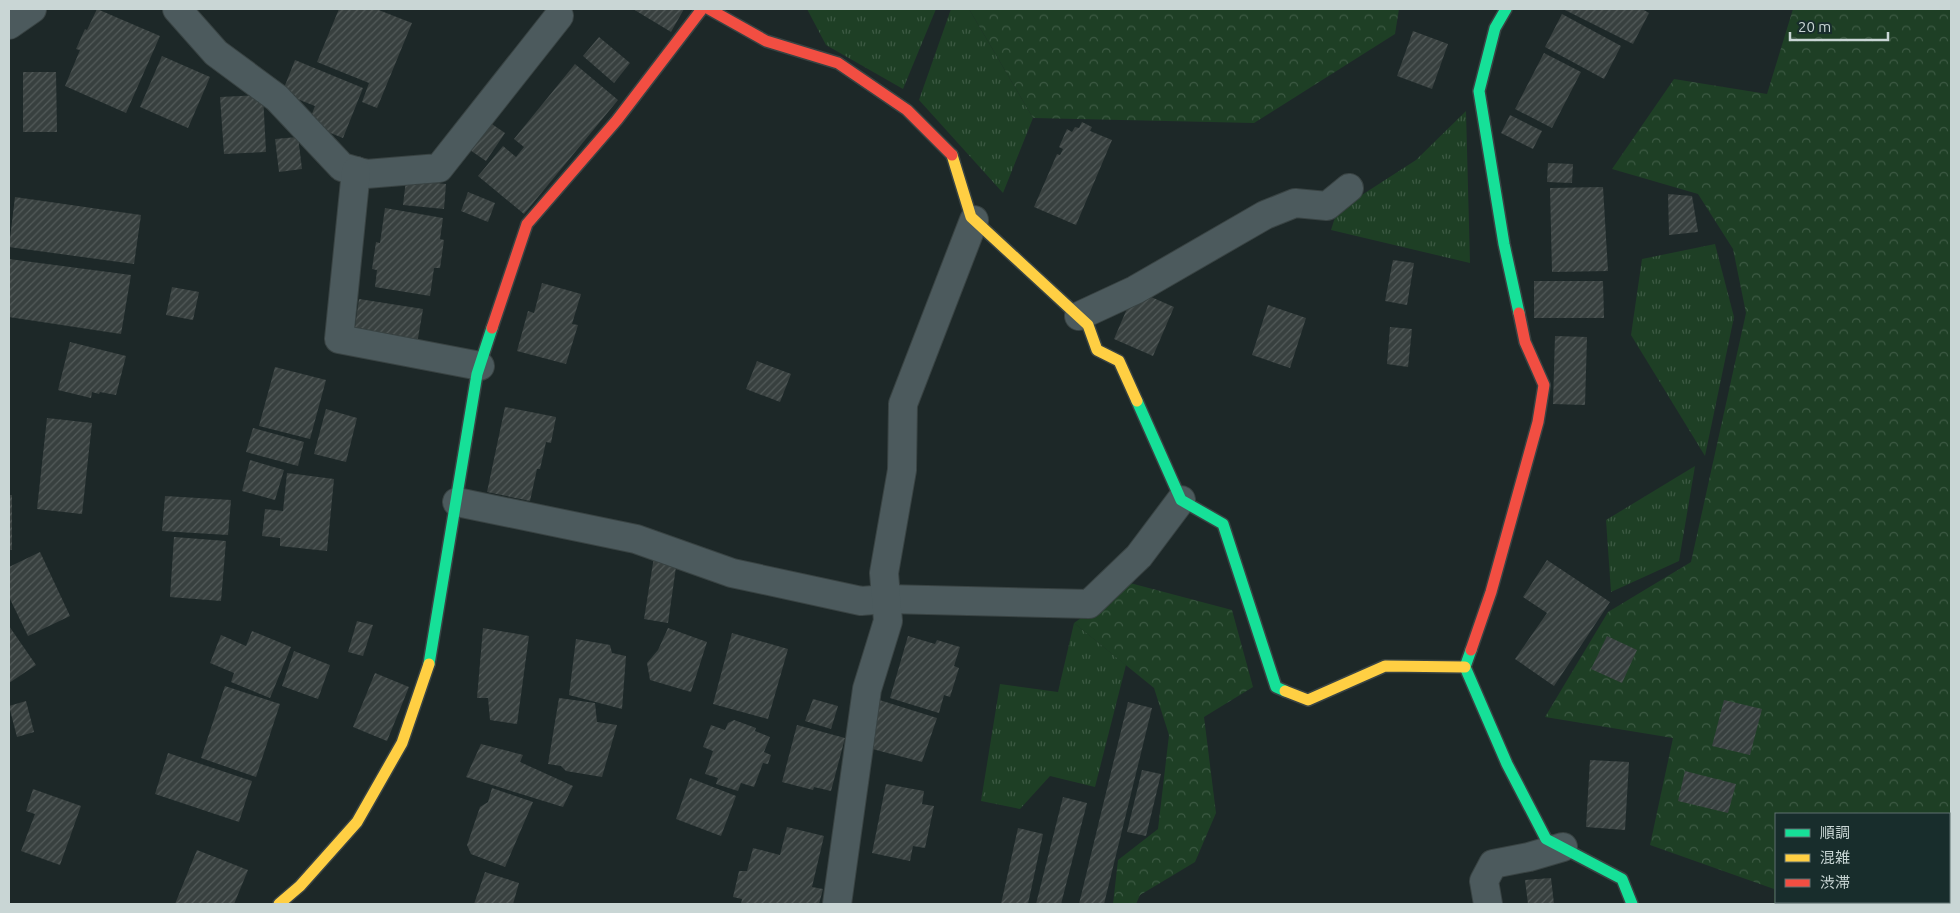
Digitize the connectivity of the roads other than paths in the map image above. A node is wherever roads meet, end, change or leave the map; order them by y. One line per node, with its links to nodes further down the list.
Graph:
1 (32, 9): 7 (street)
2 (702, 9): 12 (street)
3 (709, 9): 10 (street)
4 (1506, 9): 16 (street)
5 (181, 10): 8 (street)
6 (559, 16): 8 (street)
7 (9, 25)
8 (356, 171): 12 (street)
9 (1349, 188): 11 (street)
10 (974, 220): 11 (street); 15 (street)
11 (1079, 316): 13 (street)
12 (480, 366): 14 (street)
13 (1180, 500): 15 (street); 16 (street)
14 (457, 502): 15 (street); 18 (street)
15 (887, 600): 19 (street)
16 (1464, 668): 17 (street)
17 (1562, 847): 20 (street); 21 (street)
18 (279, 904)
19 (837, 904)
20 (1488, 904)
21 (1632, 904)

